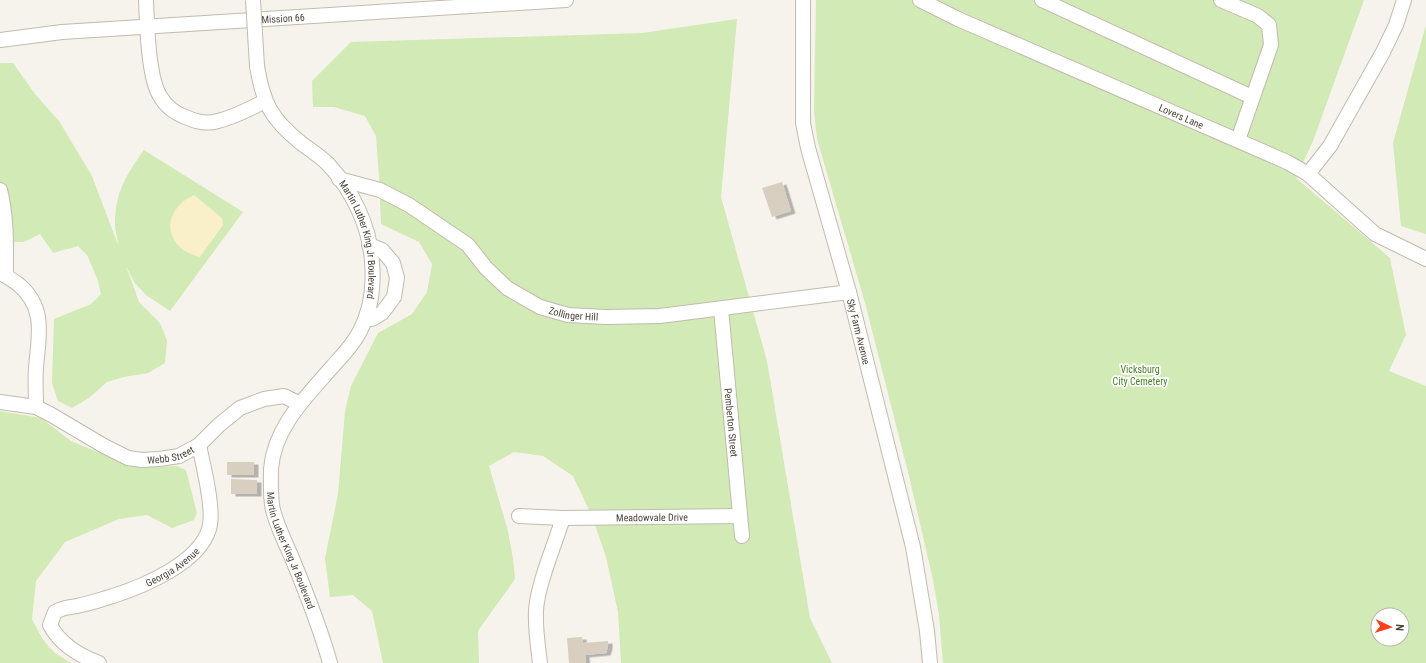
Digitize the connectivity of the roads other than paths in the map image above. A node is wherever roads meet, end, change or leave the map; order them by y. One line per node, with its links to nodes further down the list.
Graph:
1 (146, 0): 9 (street)
2 (253, 0): 12 (street, Martin Luther King Jr Boulevard, bridge)
3 (566, 0): 9 (street, Mission 66)
4 (803, 0): 20 (street, Sky Farm Avenue)
5 (920, 0): 13 (street, Lovers Lane)
6 (1042, 0): 11 (street)
7 (1222, 0): 11 (street)
8 (1401, 1): 14 (street)
9 (147, 26): 10 (street, Mission 66); 12 (street)
10 (0, 40)
11 (1252, 97): 13 (street)
12 (266, 101): 15 (street, Martin Luther King Jr Boulevard)
13 (1238, 140): 14 (street, Lovers Lane)
14 (1308, 174): 18 (street, Lovers Lane)
15 (339, 179): 17 (street, Martin Luther King Jr Boulevard); 21 (street, Zollinger Hill)
16 (0, 190): 19 (street)
17 (369, 244): 22 (street, Martin Luther King Jr Boulevard); 22 (street)
18 (1426, 259)
19 (2, 274): 25 (street)
20 (849, 292): 21 (street, Zollinger Hill); 34 (street, Sky Farm Avenue)
21 (721, 309): 28 (street, Pemberton Street)
22 (366, 319): 24 (street, Martin Luther King Jr Boulevard)
23 (0, 402): 25 (street, Webb Street)
24 (300, 404): 26 (street, Webb Street); 32 (street, Martin Luther King Jr Boulevard)
25 (36, 407): 26 (street, Webb Street)
26 (199, 445): 31 (street, Georgia Avenue)
27 (519, 516): 29 (street, Meadowvale Drive)
28 (740, 516): 29 (street, Meadowvale Drive); 30 (street, Pemberton Street)
29 (563, 518): 33 (street)
30 (742, 536)
31 (97, 662)
32 (330, 663)
33 (540, 663)
34 (930, 663)

